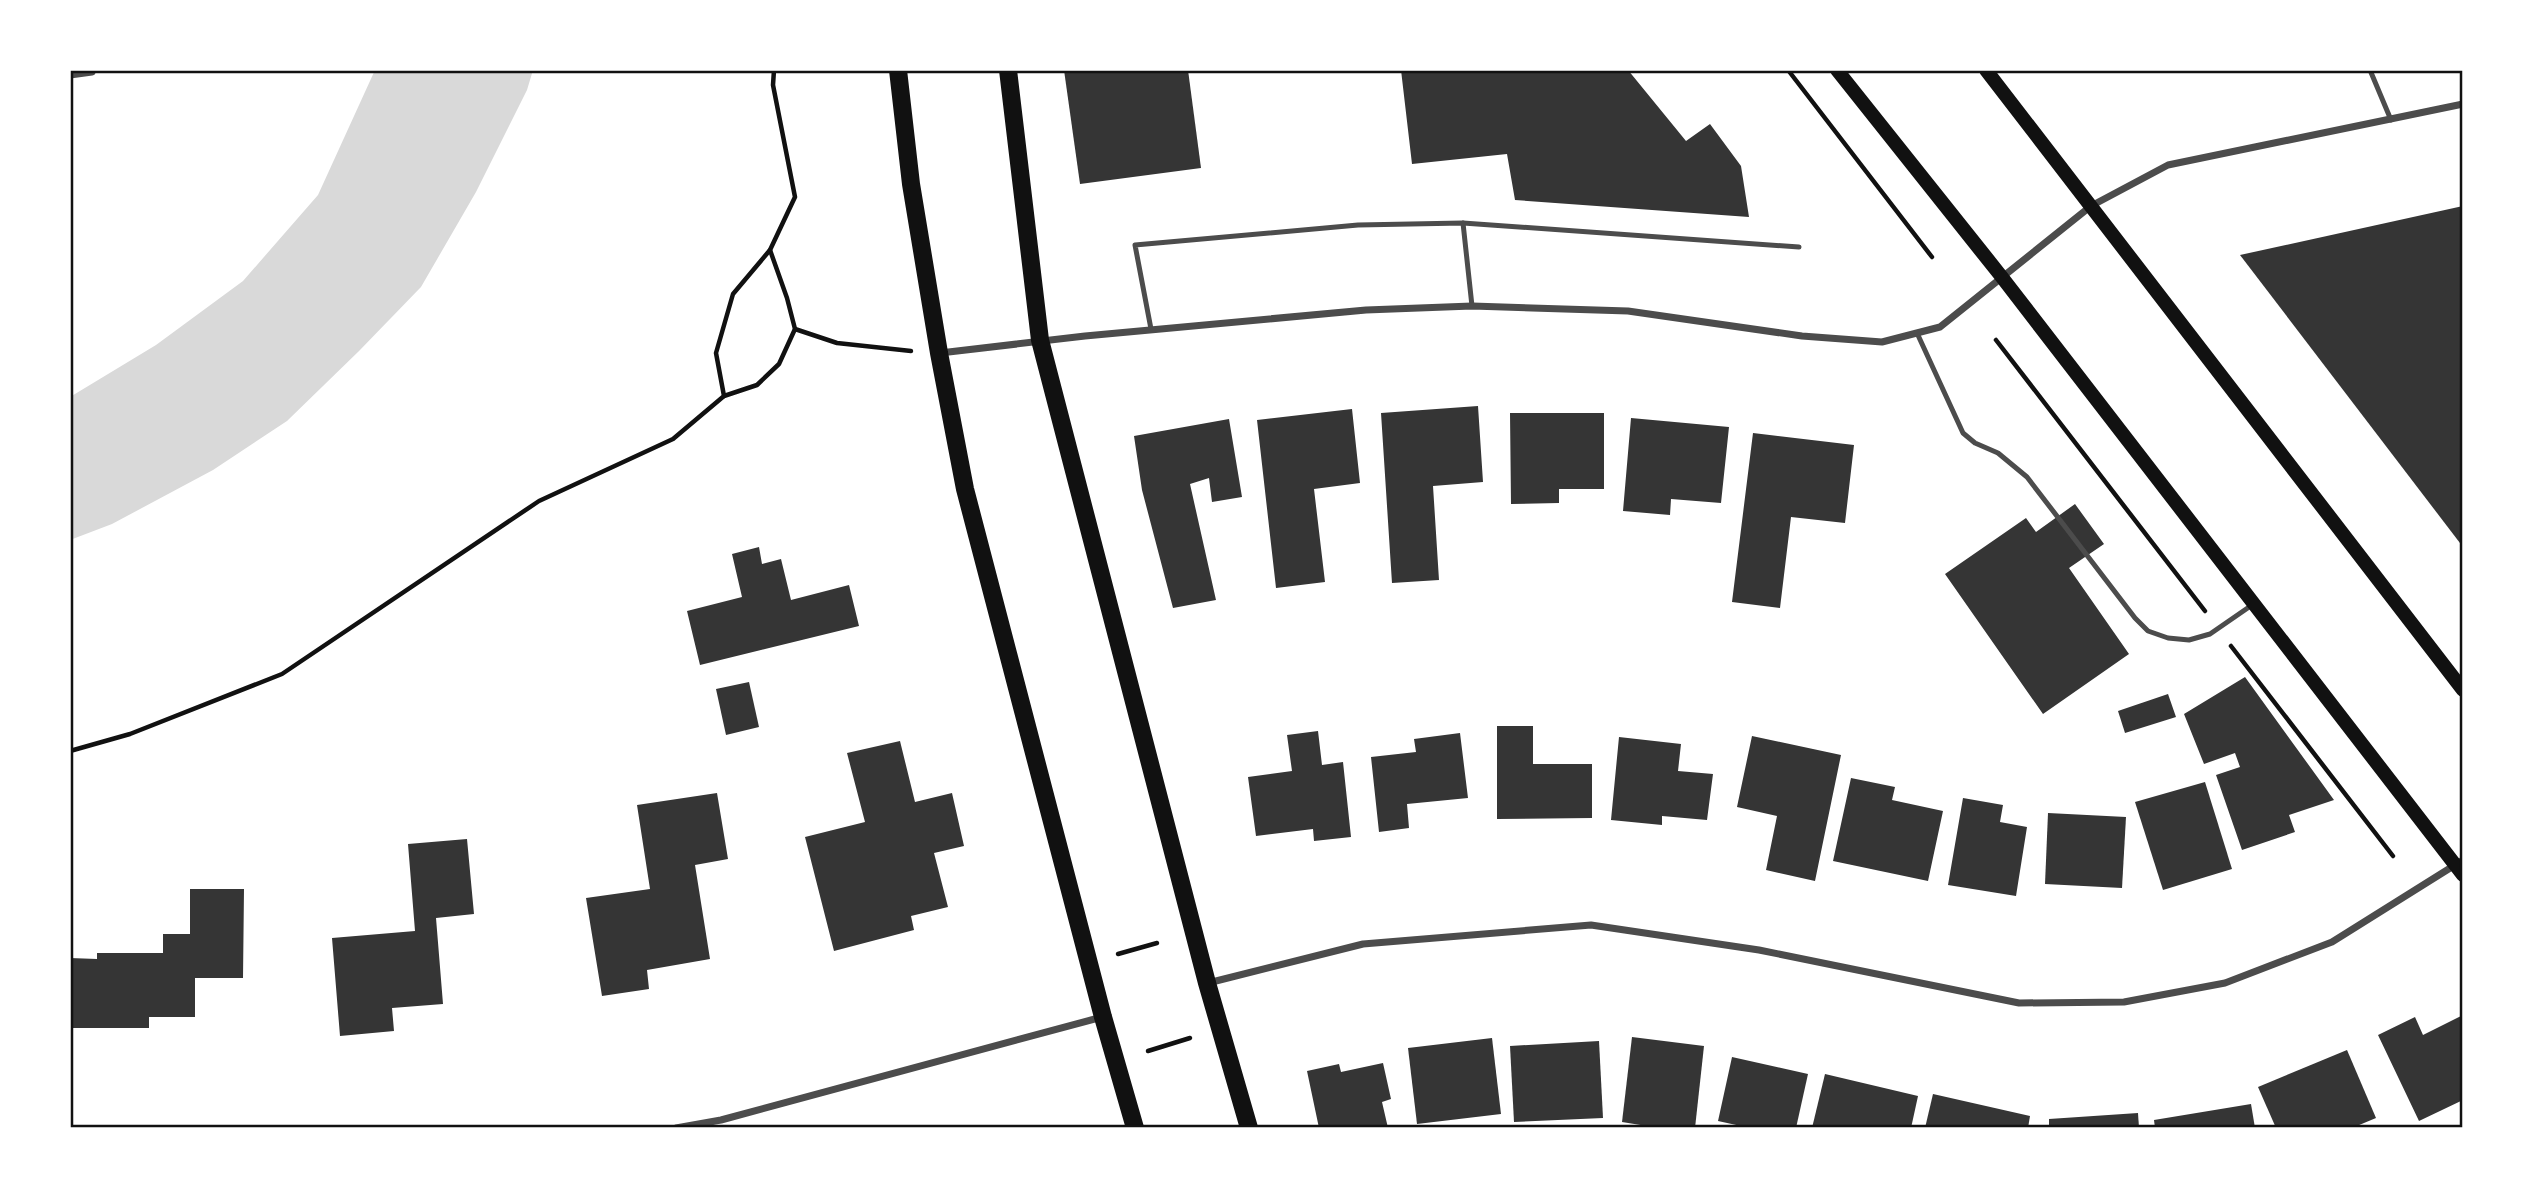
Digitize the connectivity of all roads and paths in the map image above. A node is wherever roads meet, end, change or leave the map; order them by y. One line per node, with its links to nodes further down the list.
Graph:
1 (774, 70): 15 (path)
2 (898, 70): 24 (main road)
3 (1008, 70): 22 (main road)
4 (1788, 70): 16 (path)
5 (1836, 70): 17 (main road)
6 (1986, 70): 12 (main road)
7 (2370, 70): 11 (lane)
8 (92, 72): 9 (street)
9 (70, 75)
10 (2463, 104): 11 (street)
11 (2391, 120): 12 (street)
12 (2091, 205): 17 (street); 28 (main road)
13 (1463, 223): 14 (lane); 18 (lane); 20 (lane)
14 (1799, 247)
15 (770, 250): 19 (path); 25 (path)
16 (1932, 257)
17 (2001, 276): 21 (street); 26 (main road)
18 (1472, 306): 20 (street); 21 (street)
19 (795, 329): 24 (path); 25 (path)
20 (1151, 329): 22 (street)
21 (1917, 333): 27 (lane)
22 (1040, 340): 24 (street); 34 (main road)
23 (1996, 340): 27 (path)
24 (939, 353): 35 (main road)
25 (724, 396): 29 (path)
26 (2254, 603): 27 (lane); 31 (main road)
27 (2218, 628): 30 (path)
28 (2463, 690)
29 (70, 751)
30 (2393, 856)
31 (2460, 867): 34 (street)
32 (1157, 943): 33 (path)
33 (1117, 955)
34 (1207, 983): 40 (main road)
35 (1102, 1017): 38 (street); 39 (main road)
36 (1189, 1038): 37 (path)
37 (1148, 1051)
38 (676, 1128)
39 (1135, 1128)
40 (1249, 1128)

